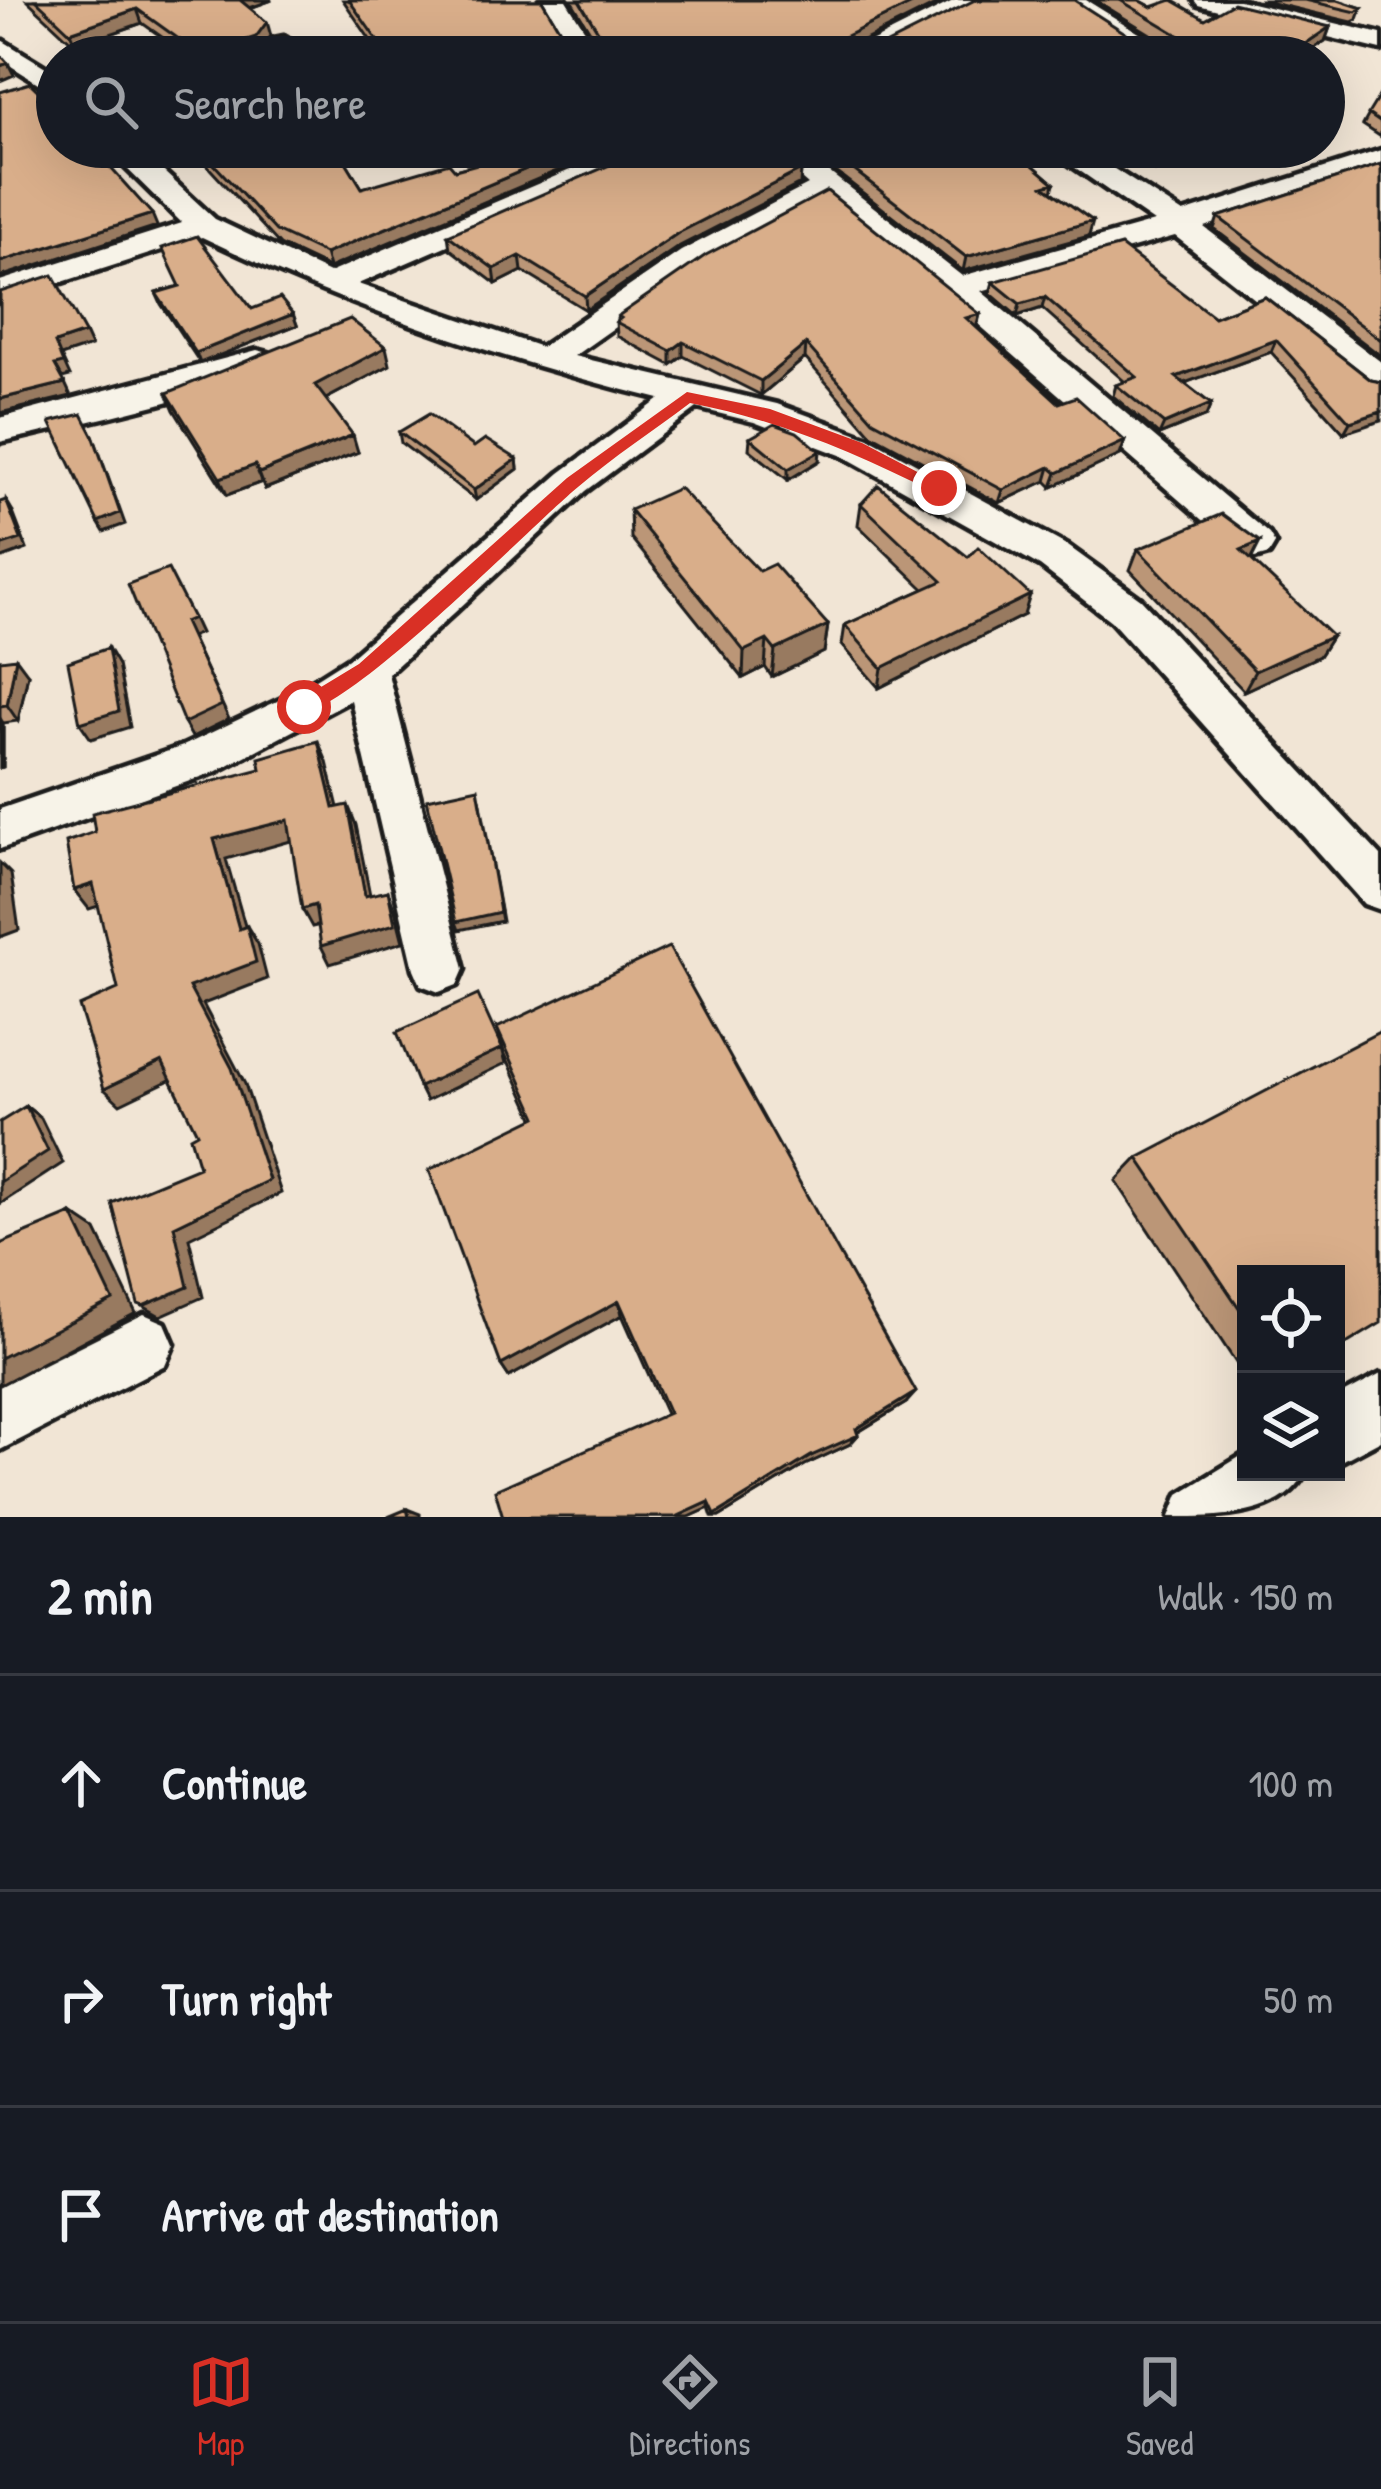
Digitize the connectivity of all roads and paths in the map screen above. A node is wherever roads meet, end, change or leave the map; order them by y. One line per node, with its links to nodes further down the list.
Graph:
1 (553, 0): 5 (street)
2 (976, 0): 6 (street)
3 (1067, 0): 7 (street)
4 (1207, 0): 8 (street)
5 (575, 36)
6 (901, 36)
7 (1128, 36)
8 (1381, 42)
9 (0, 47): 10 (street)
10 (36, 71)
11 (36, 84): 12 (street)
12 (15, 89)
13 (142, 168): 19 (street)
14 (600, 168): 21 (street)
15 (808, 168): 18 (street)
16 (1091, 168): 20 (street)
17 (1372, 171): 20 (street)
18 (831, 185): 22 (street); 27 (street)
19 (204, 226): 21 (street); 23 (street)
20 (1175, 226): 22 (street); 28 (street)
21 (328, 285): 24 (street)
22 (957, 288): 31 (street)
23 (0, 292)
24 (386, 306): 25 (street); 27 (street)
25 (343, 325)
26 (300, 345): 30 (street)
27 (545, 360): 29 (street)
28 (1381, 380)
29 (687, 398): 32 (street); 34 (street)
30 (0, 430)
31 (1255, 544)
32 (365, 669): 33 (street); 35 (street)
33 (0, 829)
34 (1381, 889)
35 (439, 969)
36 (144, 1344): 38 (street)
37 (1381, 1405): 39 (street)
38 (0, 1419)
39 (1345, 1427)
40 (1260, 1481): 41 (street)
41 (1202, 1517)

